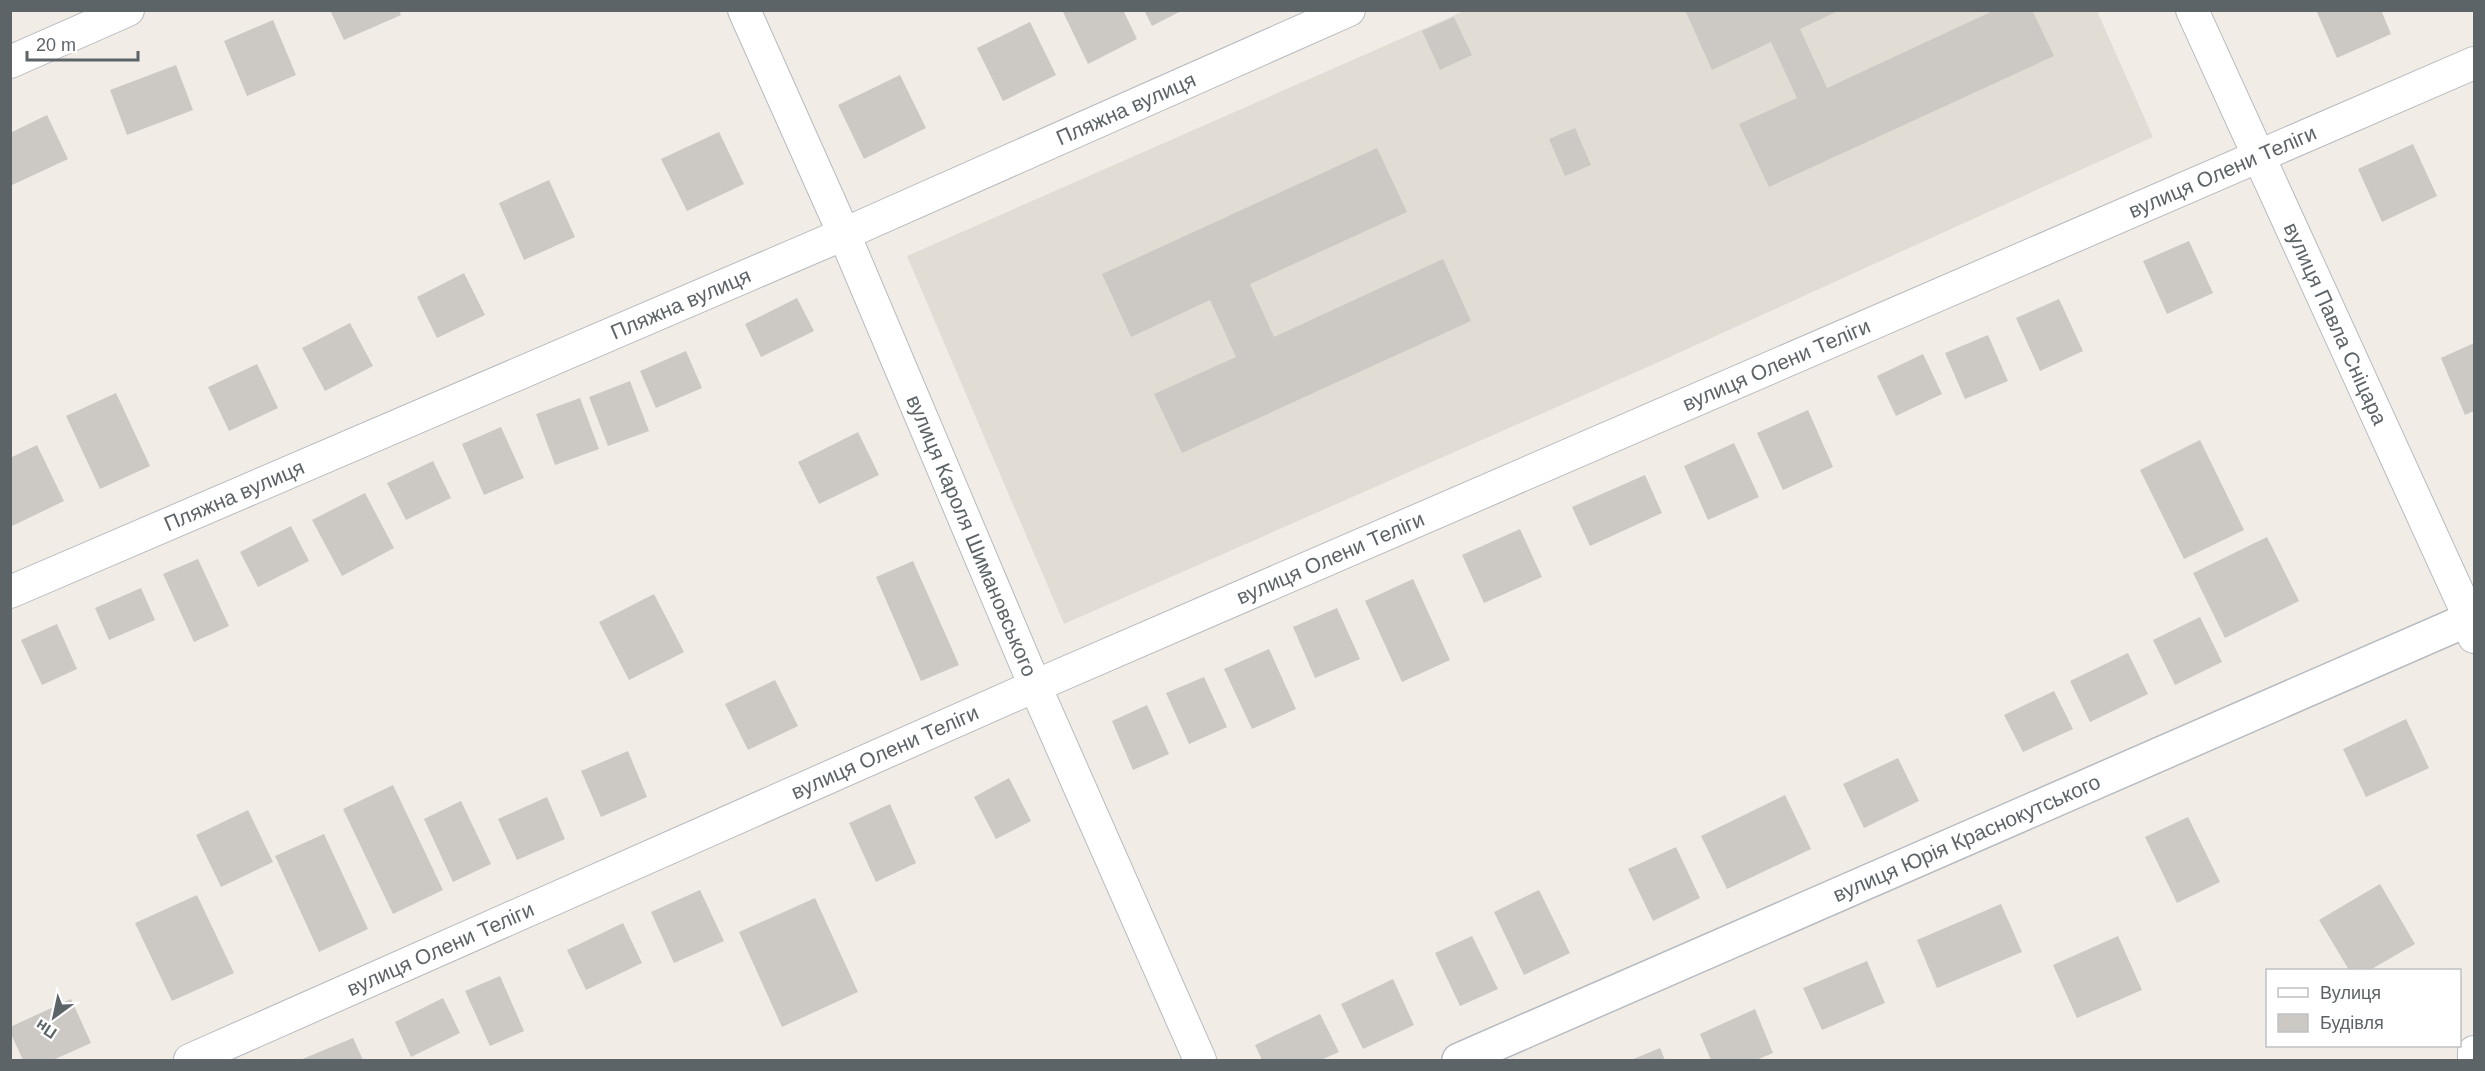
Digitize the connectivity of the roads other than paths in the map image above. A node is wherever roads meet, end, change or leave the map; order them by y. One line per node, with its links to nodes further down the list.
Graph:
1 (128, 10): 5 (street)
2 (744, 10): 8 (street, вулиця Кароля Шимановського)
3 (1349, 10): 8 (street, Пляжна вулиця)
4 (2192, 10): 7 (street, вулиця Павла Сніцара)
5 (10, 62)
6 (2475, 63): 7 (street, вулиця Олени Теліги)
7 (2258, 157): 10 (street, вулиця Павла Сніцара); 11 (street, вулиця Олени Теліги)
8 (844, 234): 9 (street, Пляжна вулиця); 11 (street, вулиця Кароля Шимановського)
9 (10, 592)
10 (2473, 624): 15 (street, вулиця Юрія Краснокутського)
11 (1035, 686): 13 (street, вулиця Олени Теліги); 14 (street, вулиця Кароля Шимановського)
12 (2475, 1052): 16 (street)
13 (190, 1060)
14 (1200, 1060)
15 (1459, 1060)
16 (2474, 1060)

